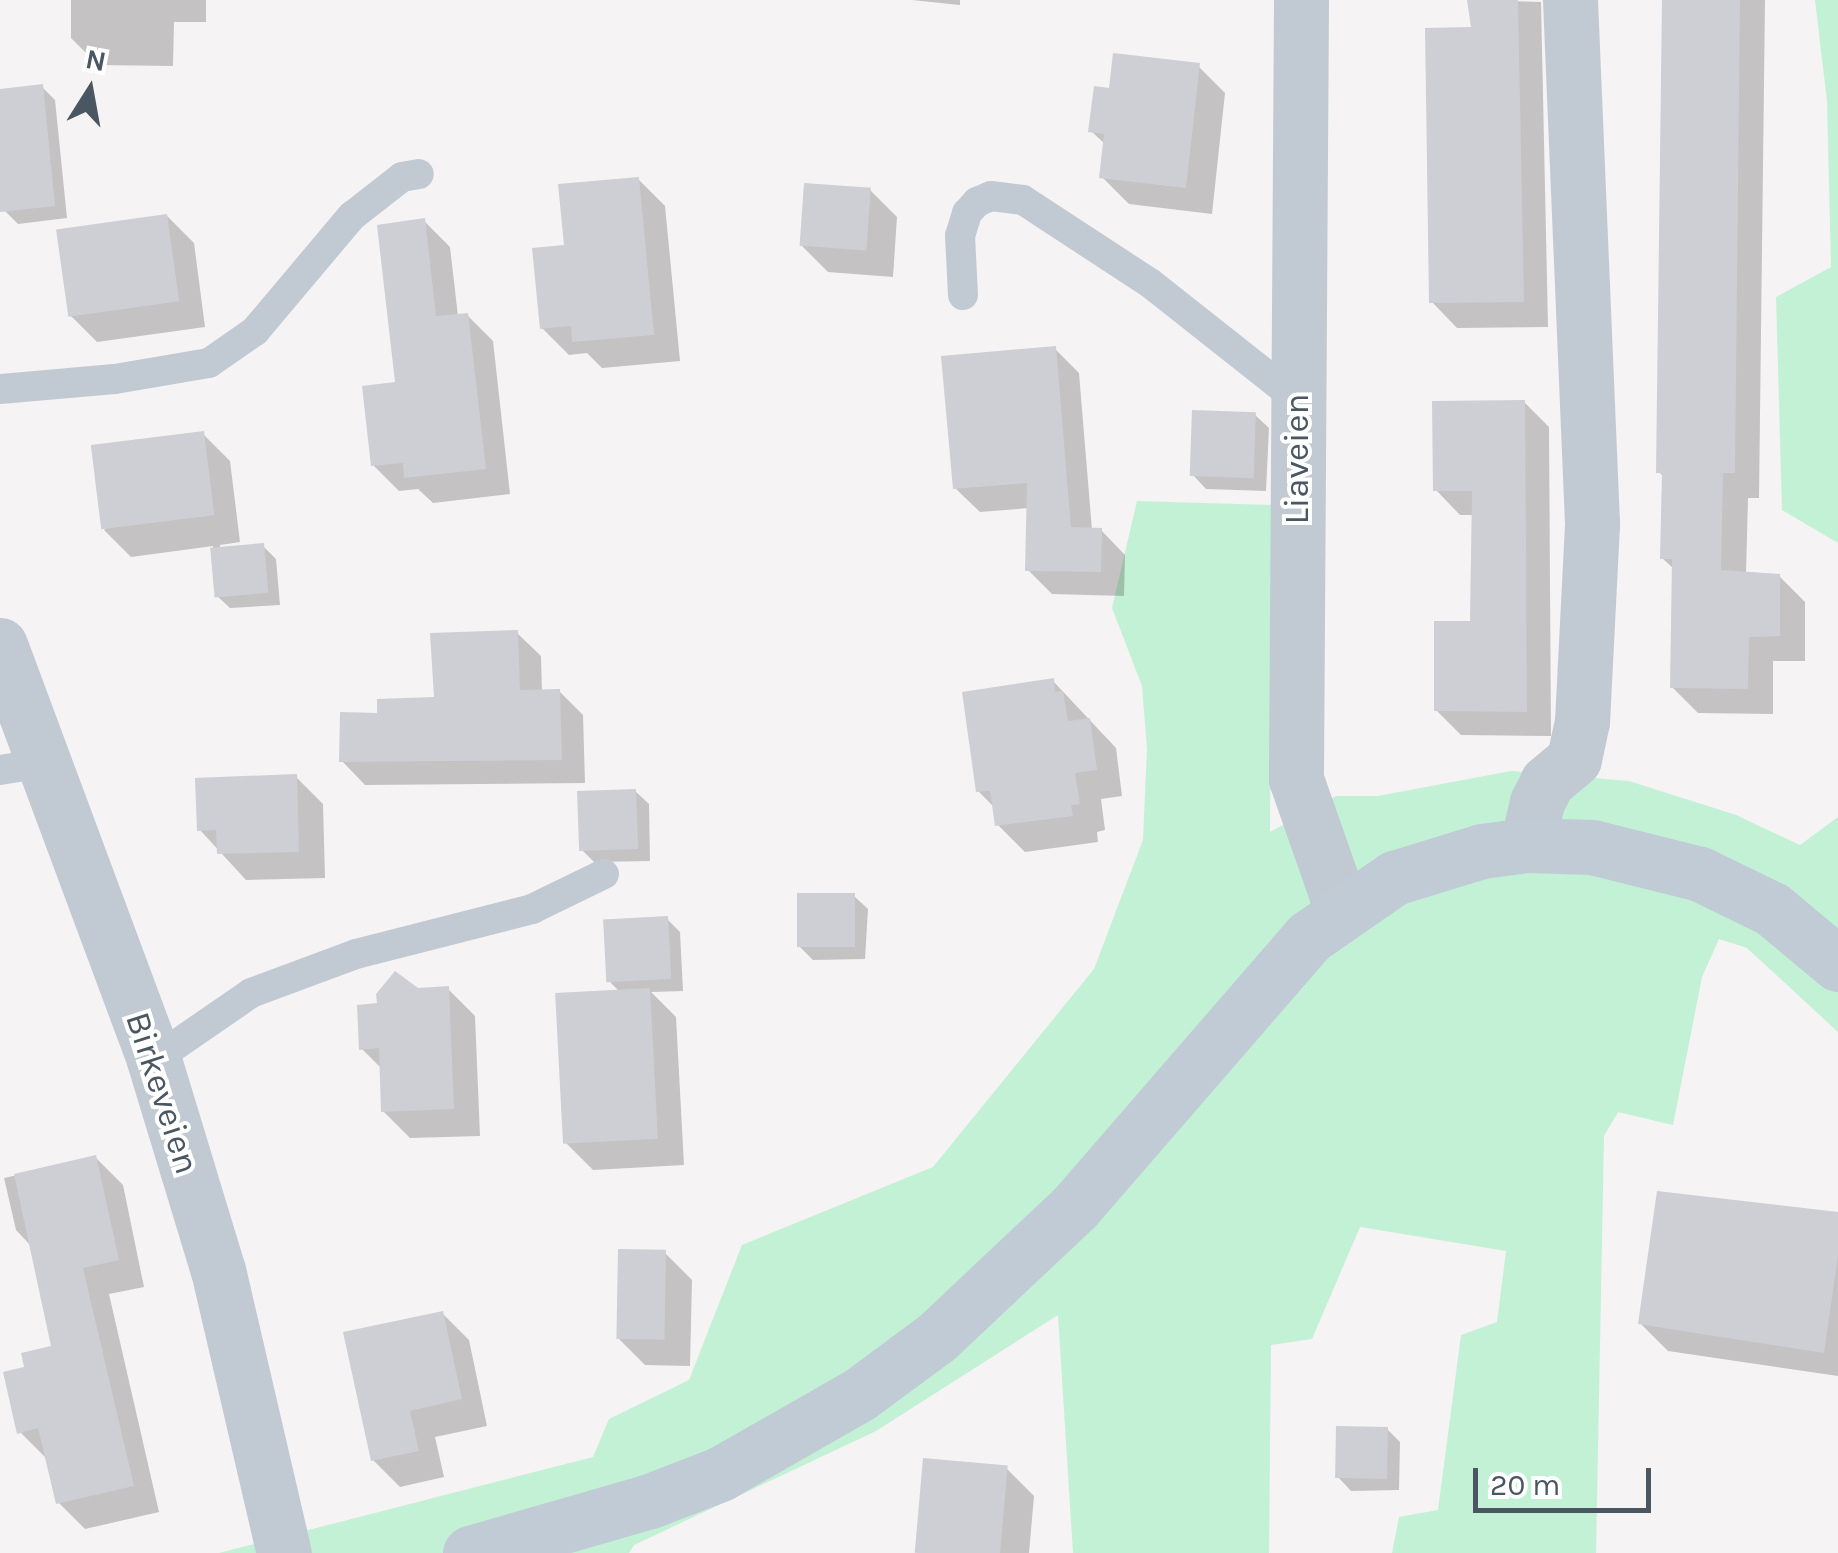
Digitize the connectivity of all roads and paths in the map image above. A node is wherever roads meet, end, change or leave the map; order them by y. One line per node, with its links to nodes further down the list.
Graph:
1 (1301, 0): 6 (street, Liaveien)
2 (1570, 0): 9 (street)
3 (419, 174): 5 (lane)
4 (963, 294): 6 (lane)
5 (0, 389)
6 (1297, 399): 11 (street, Liaveien)
7 (0, 645): 8 (street, Birkeveien)
8 (22, 767): 13 (street, Birkeveien)
9 (1527, 846): 11 (main road); 12 (main road)
10 (604, 874): 13 (lane)
11 (1342, 910): 14 (main road)
12 (1838, 964)
13 (154, 1060): 15 (street, Birkeveien)
14 (561, 1541): 16 (main road)
15 (284, 1553)
16 (470, 1553)

